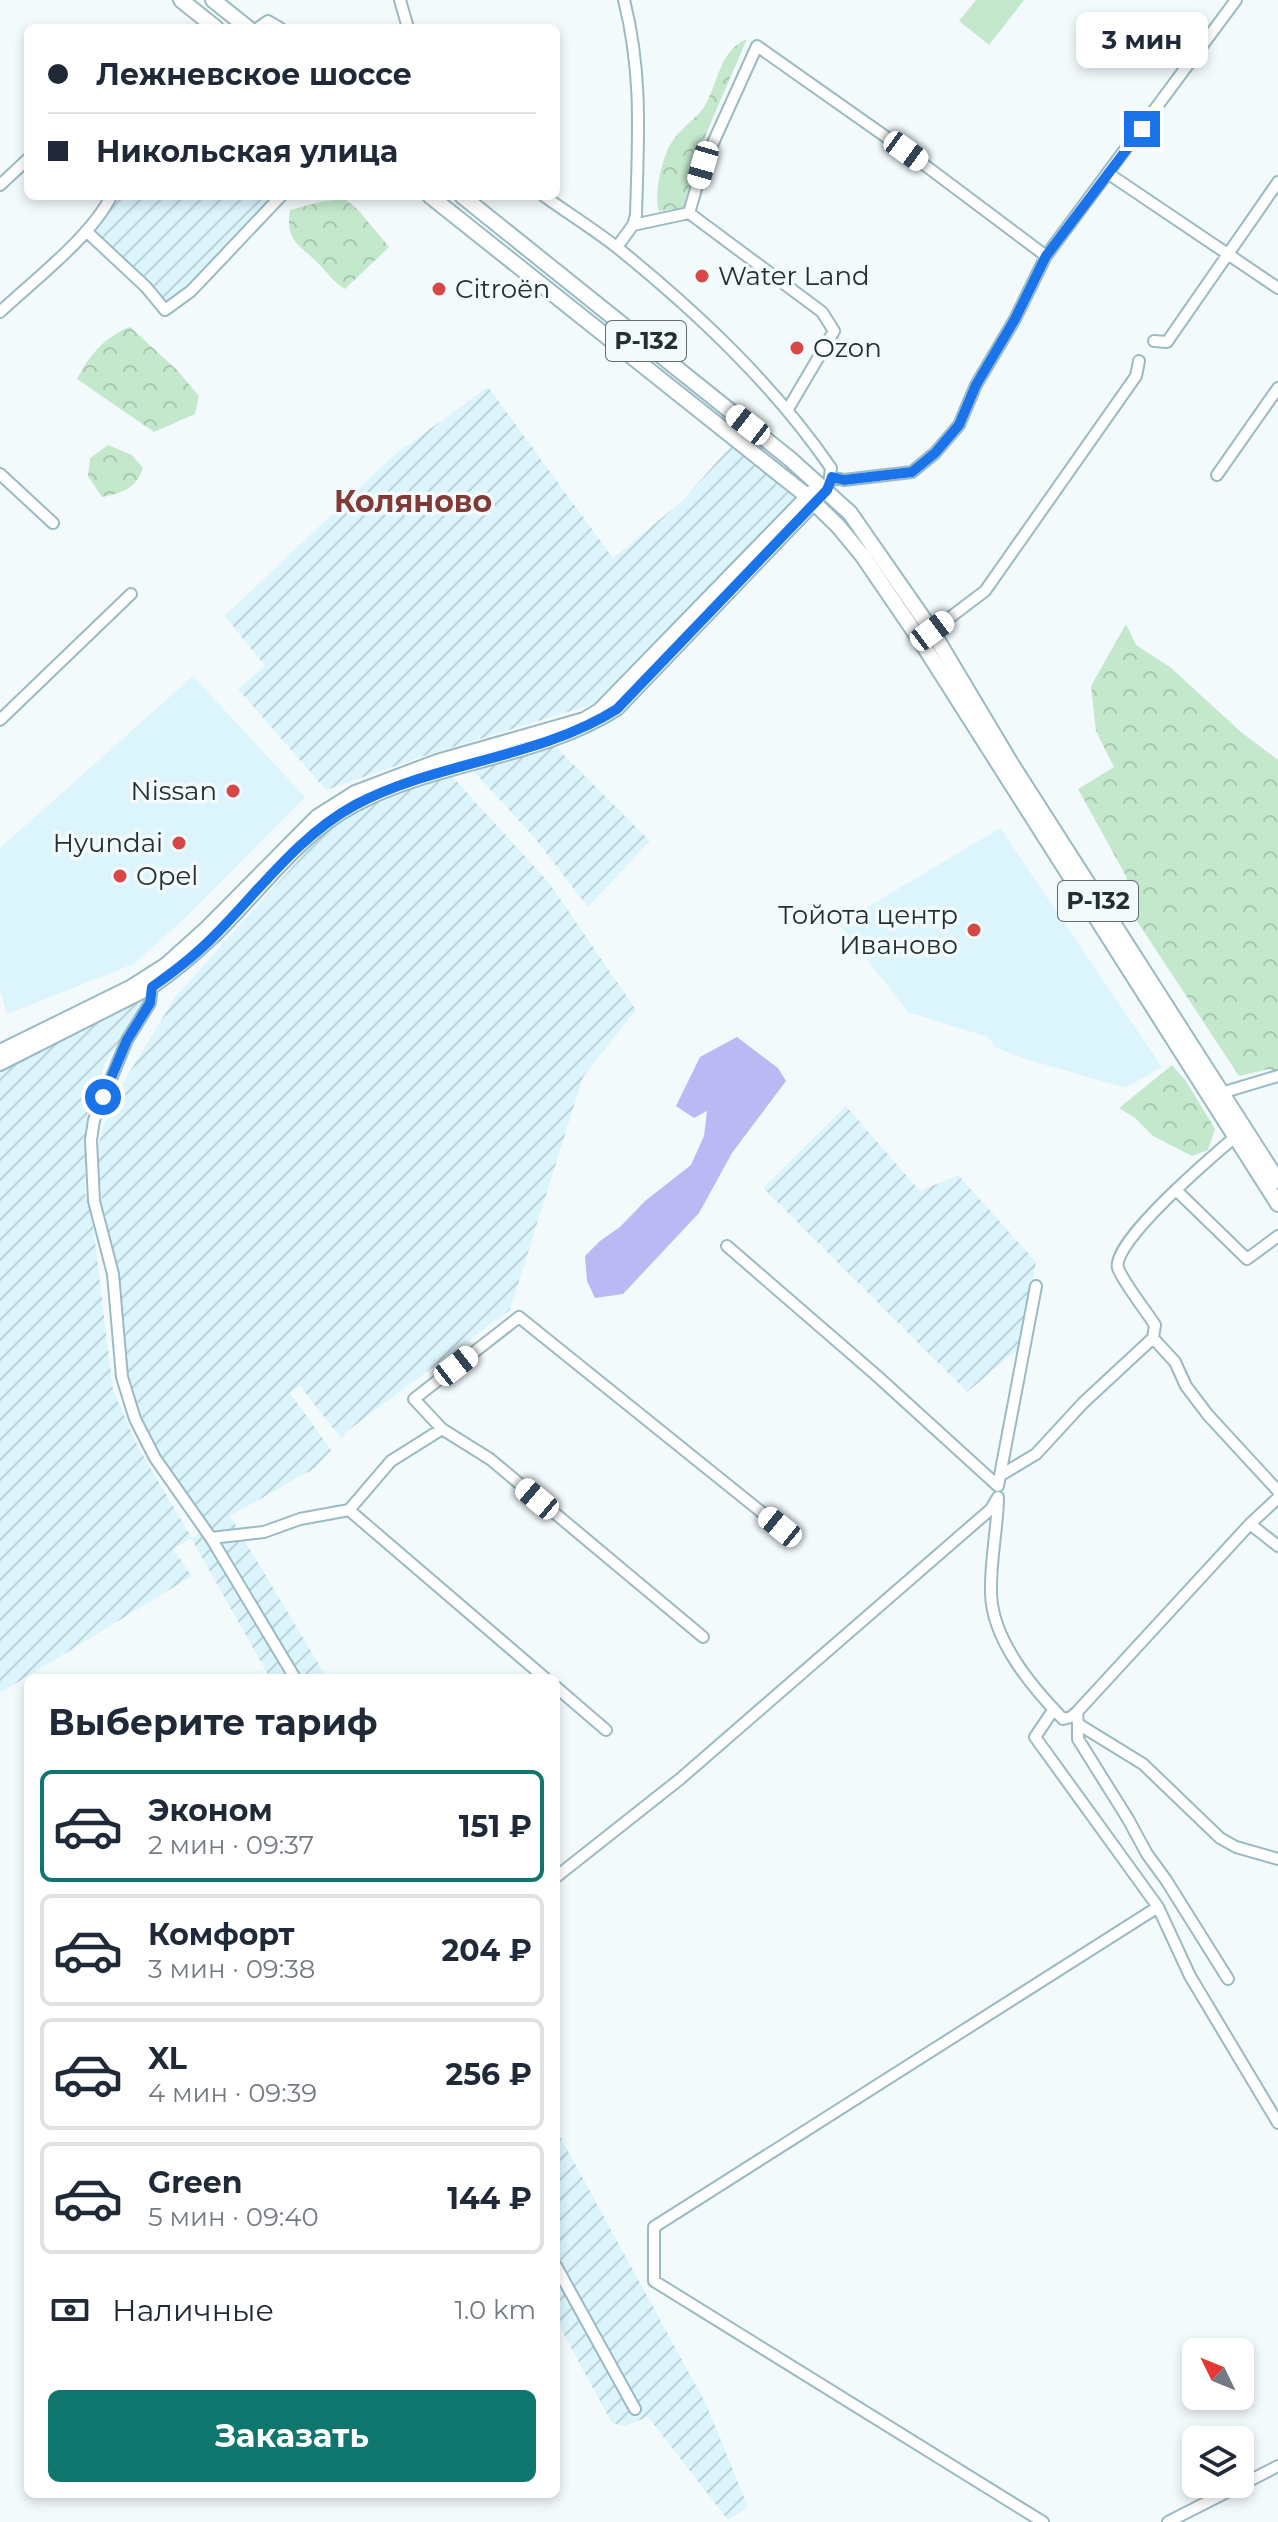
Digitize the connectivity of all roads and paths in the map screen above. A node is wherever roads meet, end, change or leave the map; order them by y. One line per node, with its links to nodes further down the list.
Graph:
1 (181, 0): 6 (highway)
2 (213, 0): 7 (highway)
3 (400, 0): 8 (street)
4 (624, 0): 19 (street)
5 (1236, 0): 10 (street)
6 (211, 24)
7 (243, 24)
8 (407, 24)
9 (24, 163): 12 (street)
10 (1109, 174): 22 (street); 23 (street)
11 (1278, 182): 22 (street)
12 (0, 185)
13 (109, 200): 20 (street)
14 (277, 200): 20 (street)
15 (435, 200): 33 (highway, Р-132)
16 (467, 200): 32 (highway, Р-132)
17 (550, 200): 21 (street)
18 (689, 213): 19 (street); 23 (street); 29 (street)
19 (633, 225): 21 (street)
20 (86, 231): 25 (street)
21 (617, 247): 29 (street)
22 (1228, 254): 24 (street); 26 (street)
23 (1046, 256): 32 (street)
24 (1278, 288)
25 (0, 312)
26 (1154, 341)
27 (1139, 361): 36 (street)
28 (1278, 388): 31 (street)
29 (788, 409): 32 (street)
30 (0, 474): 34 (street)
31 (1217, 475)
32 (826, 484): 33 (main road); 36 (highway, Р-132)
33 (810, 500): 36 (highway, Р-132); 38 (main road)
34 (53, 523)
35 (131, 594): 37 (street)
36 (925, 630): 42 (highway, Р-132); 43 (highway, Р-132)
37 (0, 720)
38 (150, 983): 39 (main road); 40 (main road); 59 (street)
39 (0, 1051)
40 (0, 1064)
41 (1277, 1077): 42 (street)
42 (1221, 1093): 44 (highway, Р-132)
43 (1235, 1137): 45 (street); 46 (highway, Р-132)
44 (1278, 1181)
45 (1176, 1190): 47 (street); 50 (street)
46 (1278, 1204)
47 (1278, 1236)
48 (727, 1246): 54 (street)
49 (1036, 1286): 52 (street)
50 (1153, 1338): 52 (street); 53 (street)
51 (442, 1429): 56 (street); 58 (street); 61 (street)
52 (1001, 1475): 54 (street)
53 (1278, 1491)
54 (998, 1492): 65 (street); 70 (street)
55 (1278, 1498): 57 (street)
56 (349, 1510): 59 (street); 63 (street)
57 (1250, 1524): 60 (street); 66 (street)
58 (780, 1527)
59 (211, 1538): 62 (street)
60 (1278, 1546)
61 (703, 1637)
62 (293, 1674)
63 (540, 1674)
64 (560, 1690): 68 (street)
65 (1054, 1709): 66 (street); 71 (street)
66 (1077, 1712): 67 (street)
67 (1078, 1724): 69 (street); 72 (street)
68 (606, 1730)
69 (1278, 1859)
70 (560, 1874)
71 (1158, 1907): 73 (street); 77 (street)
72 (1228, 1979)
73 (1278, 2123)
74 (560, 2273): 75 (street)
75 (635, 2409)
76 (1278, 2466): 78 (street)
77 (1043, 2522)
78 (1168, 2522)

